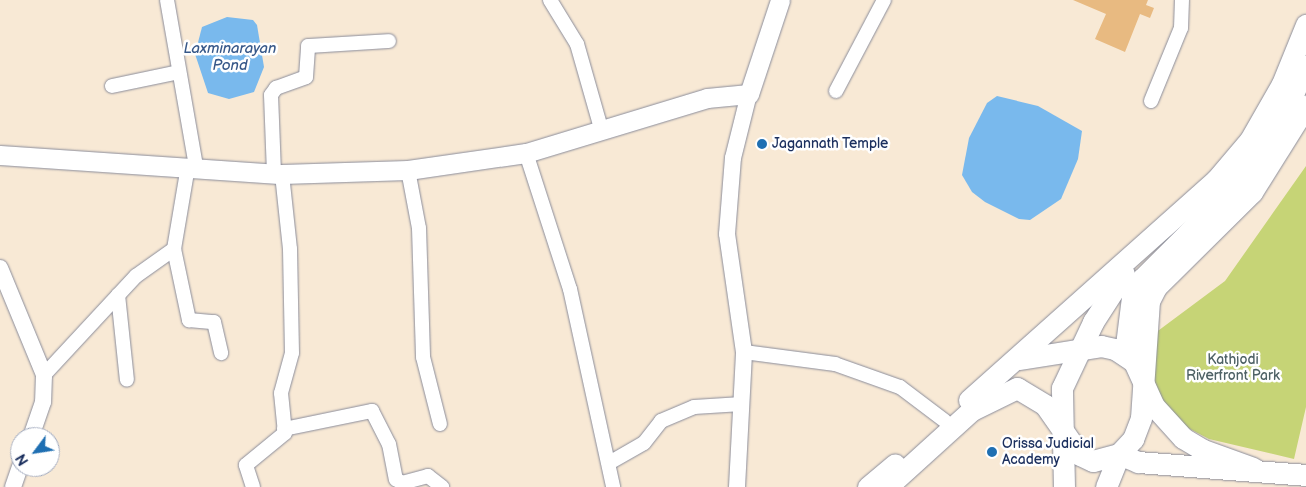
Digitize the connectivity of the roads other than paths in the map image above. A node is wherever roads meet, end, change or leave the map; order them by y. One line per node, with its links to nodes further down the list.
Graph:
1 (167, 0): 9 (street)
2 (550, 0): 15 (street)
3 (780, 0): 12 (main road)
4 (884, 0): 11 (street)
5 (1182, 0): 13 (street)
6 (1306, 25): 21 (main road)
7 (389, 41): 20 (street)
8 (1306, 63): 28 (main road)
9 (179, 72): 10 (street); 18 (street)
10 (112, 86)
11 (836, 91)
12 (749, 94): 15 (main road); 26 (street)
13 (1151, 101)
14 (1306, 106): 31 (main road)
15 (601, 128): 16 (main road)
16 (526, 153): 19 (main road); 40 (street)
17 (0, 155): 18 (main road)
18 (192, 167): 20 (main road); 22 (street)
19 (408, 170): 20 (main road); 35 (street)
20 (278, 174): 37 (street)
21 (1144, 245): 25 (main road); 29 (main road)
22 (174, 249): 24 (street); 27 (street)
23 (0, 268): 30 (street)
24 (118, 295): 30 (street); 32 (street)
25 (1079, 351): 28 (main road); 29 (main road); 38 (main road)
26 (744, 352): 33 (street); 34 (street)
27 (221, 353)
28 (1125, 353): 31 (main road)
29 (1015, 360): 34 (main road)
30 (44, 375): 36 (street)
31 (1141, 378): 39 (main road); 41 (main road)
32 (127, 380)
33 (742, 404): 40 (street); 46 (street)
34 (944, 421): 47 (main road)
35 (440, 424)
36 (34, 427)
37 (284, 429): 43 (street); 44 (street)
38 (1062, 431): 39 (main road); 48 (main road); 49 (main road)
39 (1119, 454): 41 (main road); 50 (main road)
40 (609, 463): 45 (street)
41 (1253, 468): 42 (main road)
42 (1306, 475)
43 (252, 487)
44 (442, 487)
45 (613, 487)
46 (737, 487)
47 (868, 487)
48 (887, 487)
49 (1064, 487)
50 (1106, 487)

